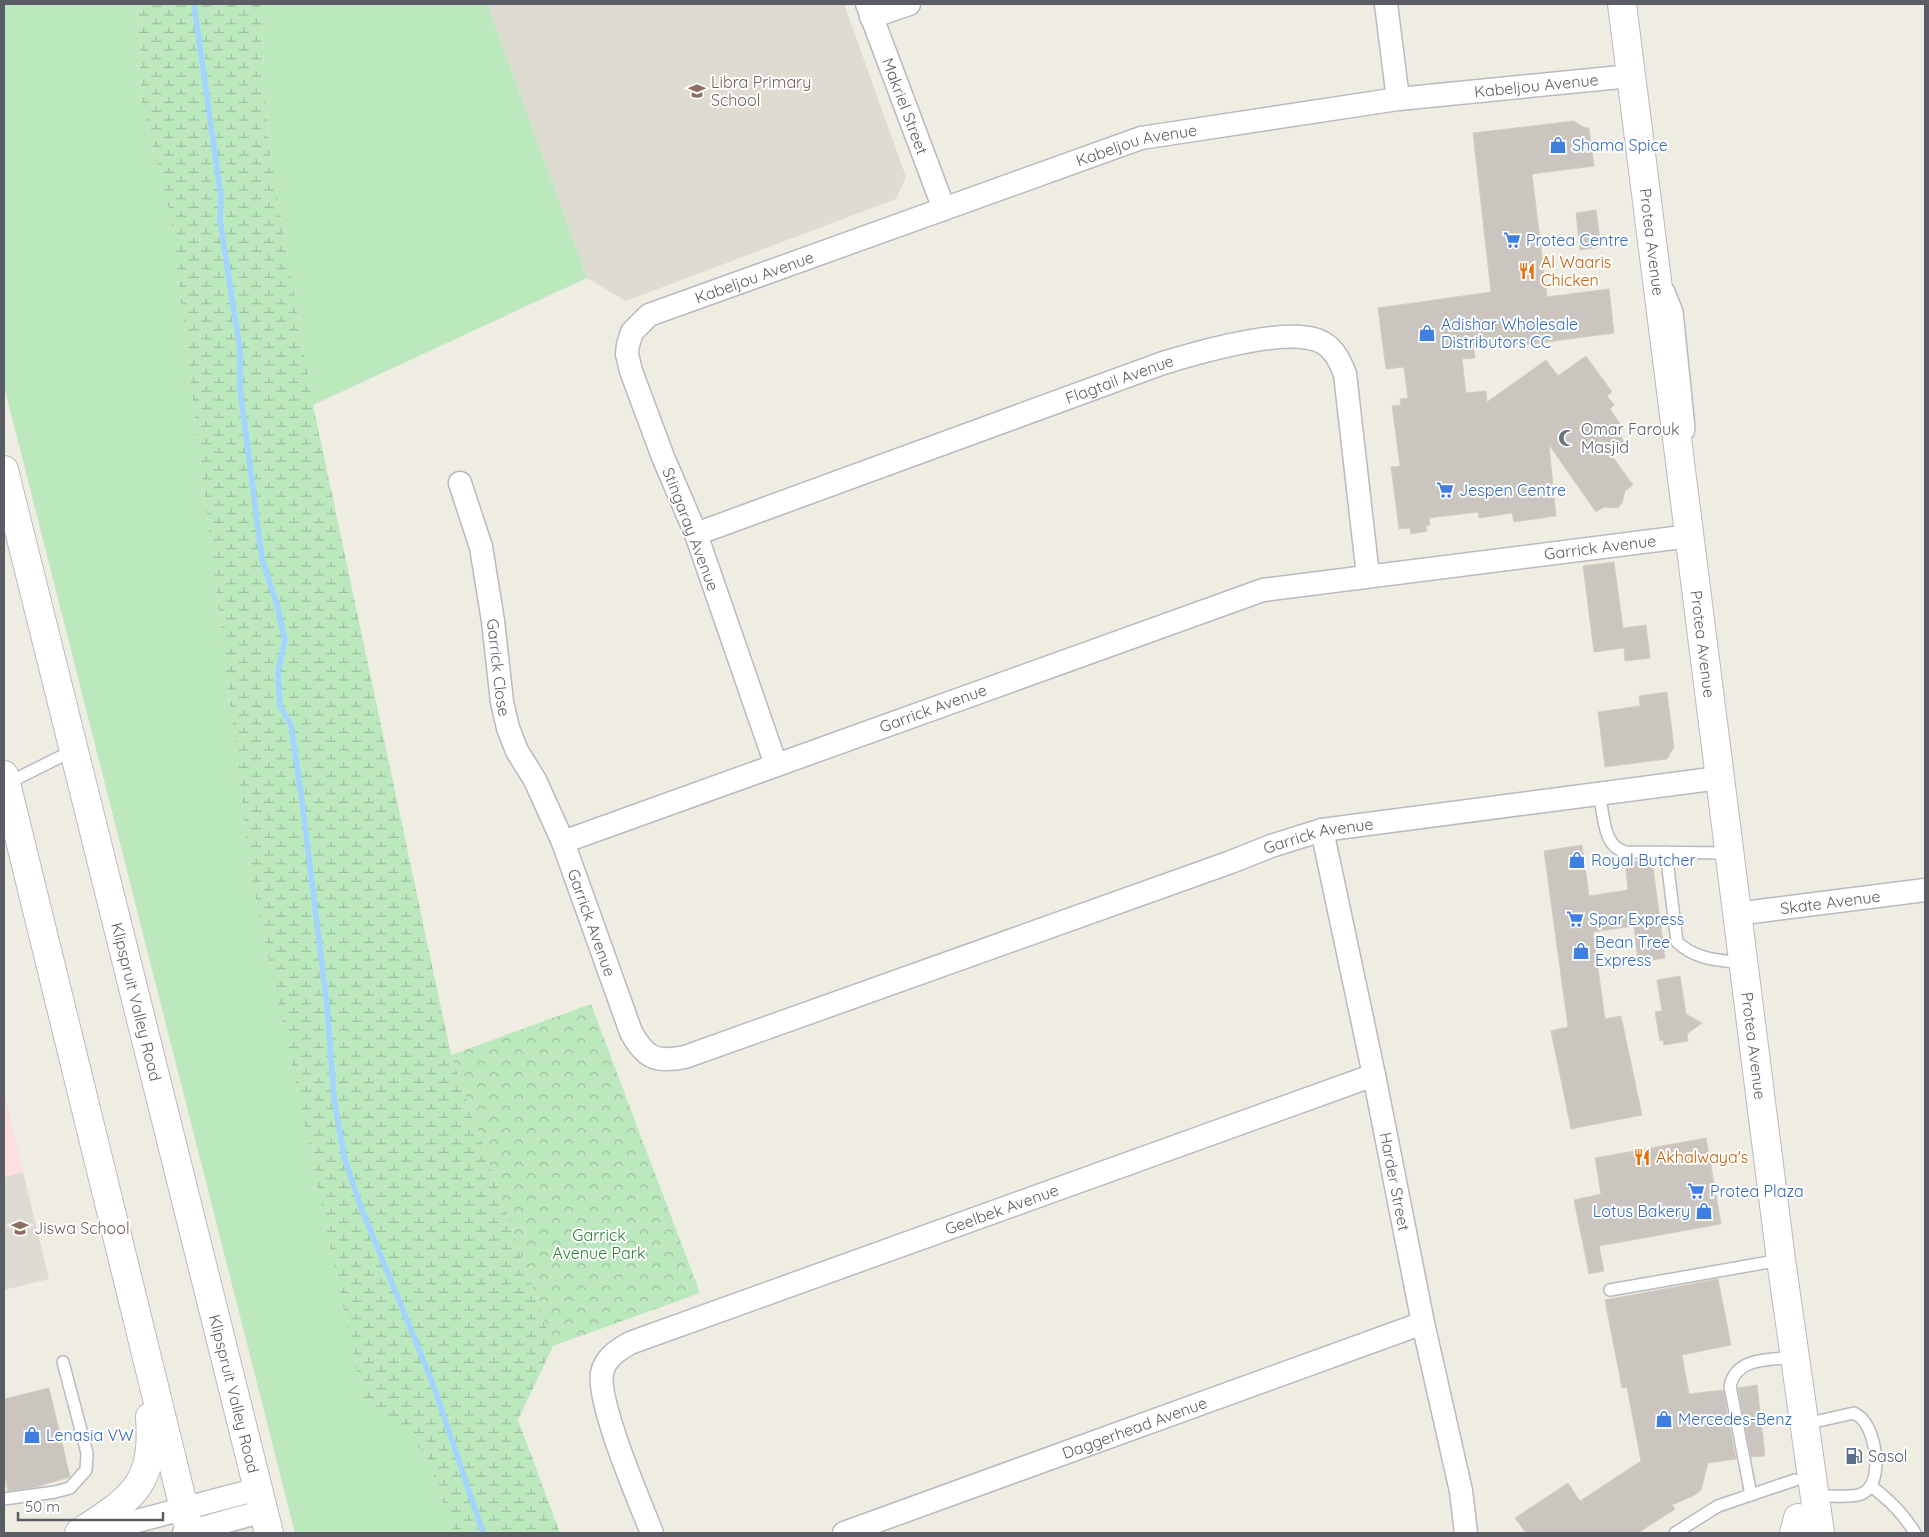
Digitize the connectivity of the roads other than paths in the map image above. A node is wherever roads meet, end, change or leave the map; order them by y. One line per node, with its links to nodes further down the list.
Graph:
1 (909, 4): 4 (street)
2 (1386, 4): 6 (street)
3 (1622, 4): 5 (main road, Protea Avenue)
4 (869, 10): 7 (street, Makriel Street)
5 (1631, 76): 6 (street, Kabeljou Avenue); 12 (main road, Protea Avenue)
6 (1398, 99): 7 (street, Kabeljou Avenue)
7 (944, 209): 8 (street, Kabeljou Avenue)
8 (666, 308): 11 (street, Stingaray Avenue)
9 (4, 470): 14 (main road, Klipspruit Valley Road)
10 (460, 483): 20 (street, Garrick Close)
11 (696, 534): 13 (street, Flagtail Avenue); 15 (street, Stingaray Avenue)
12 (1690, 536): 13 (street, Garrick Avenue); 16 (main road, Protea Avenue)
13 (1368, 576): 15 (street, Garrick Avenue)
14 (74, 750): 17 (lane); 38 (main road, Klipspruit Valley Road)
15 (776, 765): 20 (street, Garrick Avenue)
16 (1719, 778): 18 (street, Garrick Avenue); 22 (main road, Protea Avenue)
17 (4, 781): 30 (main road)
18 (1599, 793): 19 (street, Garrick Avenue); 21 (lane)
19 (1322, 830): 20 (street, Garrick Avenue); 26 (street, Harder Street)
20 (562, 842)
21 (1666, 852): 22 (lane); 25 (lane)
22 (1728, 853): 24 (main road, Protea Avenue)
23 (1925, 890): 24 (street, Skate Avenue)
24 (1736, 914): 25 (main road, Protea Avenue)
25 (1743, 963): 27 (main road, Protea Avenue)
26 (1374, 1075): 29 (street, Harder Street); 43 (street, Geelbek Avenue)
27 (1782, 1272): 28 (lane); 31 (main road, Protea Avenue); 33 (main road, Protea Avenue)
28 (1610, 1290)
29 (1423, 1323): 44 (street, Daggerhead Avenue); 45 (street, Harder Street)
30 (145, 1354): 39 (main road); 41 (main road)
31 (1786, 1358): 35 (main road, Protea Avenue); 36 (lane)
32 (63, 1362): 37 (lane)
33 (1805, 1424): 34 (lane); 35 (main road, Protea Avenue)
34 (1871, 1486): 35 (lane); 48 (lane)
35 (1804, 1488): 36 (lane); 40 (main road, Protea Avenue); 47 (main road, Protea Avenue)
36 (1751, 1495): 46 (lane)
37 (4, 1499)
38 (264, 1511): 39 (street)
39 (187, 1527): 42 (street)
40 (1797, 1528)
41 (79, 1533)
42 (92, 1533)
43 (652, 1533)
44 (844, 1533)
45 (1466, 1533)
46 (1675, 1533)
47 (1820, 1533)
48 (1915, 1533)

